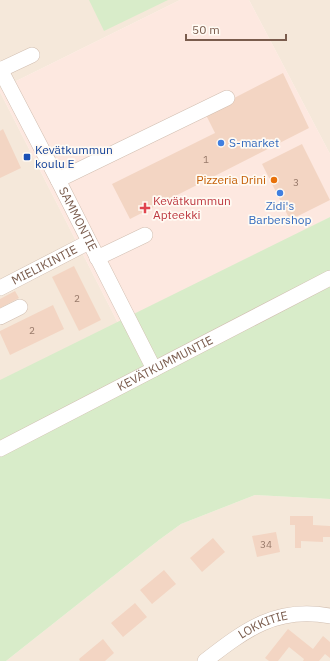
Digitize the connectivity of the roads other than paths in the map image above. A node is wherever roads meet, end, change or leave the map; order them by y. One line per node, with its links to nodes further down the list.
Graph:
1 (32, 55): 2 (street)
2 (0, 70): 4 (street, SAMMONTIE)
3 (227, 98): 4 (street)
4 (58, 180): 6 (street, SAMMONTIE)
5 (145, 235): 7 (street)
6 (89, 242): 7 (street, SAMMONTIE); 9 (street, MIELIKINTIE)
7 (97, 258): 12 (street, SAMMONTIE)
8 (330, 278): 12 (street, KEVÄTKUMMUNTIE)
9 (0, 288)
10 (20, 307): 11 (street)
11 (0, 317)
12 (154, 369): 13 (street, KEVÄTKUMMUNTIE)
13 (0, 448)
14 (330, 616): 15 (street, LOKKITIE)
15 (205, 661)

